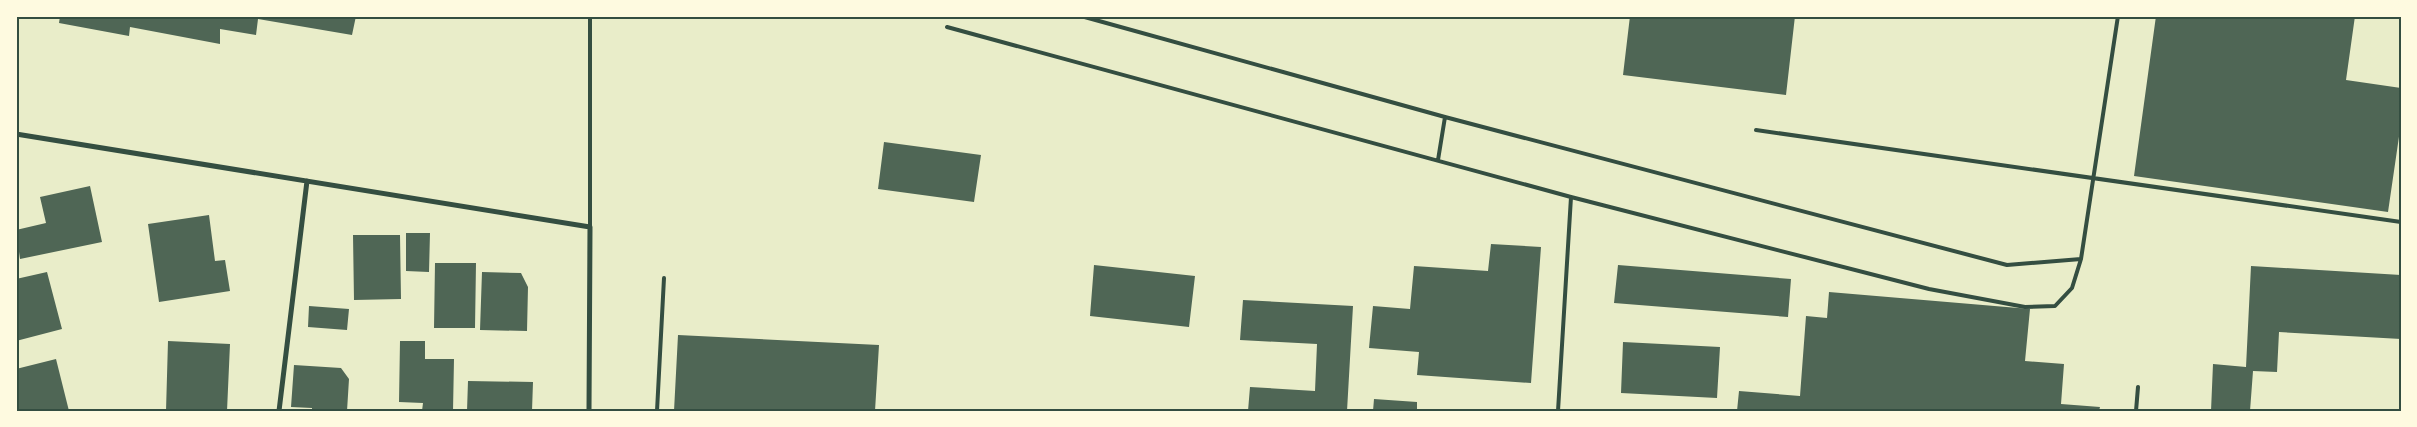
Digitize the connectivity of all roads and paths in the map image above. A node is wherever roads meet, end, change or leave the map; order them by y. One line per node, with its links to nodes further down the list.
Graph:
1 (590, 16): 13 (lane)
2 (1081, 16): 5 (lane)
3 (2118, 16): 9 (lane)
4 (947, 27): 8 (lane)
5 (1445, 117): 8 (lane); 14 (lane)
6 (1756, 130): 9 (lane)
7 (16, 134): 10 (street)
8 (1438, 160): 11 (lane)
9 (2094, 178): 12 (lane); 14 (lane)
10 (307, 181): 13 (street); 17 (street)
11 (1571, 197): 14 (lane); 20 (lane)
12 (2401, 222)
13 (590, 227): 18 (street)
14 (2081, 259)
15 (664, 278): 19 (lane)
16 (2138, 387): 21 (lane)
17 (279, 411)
18 (589, 411)
19 (657, 411)
20 (1558, 411)
21 (2136, 411)

